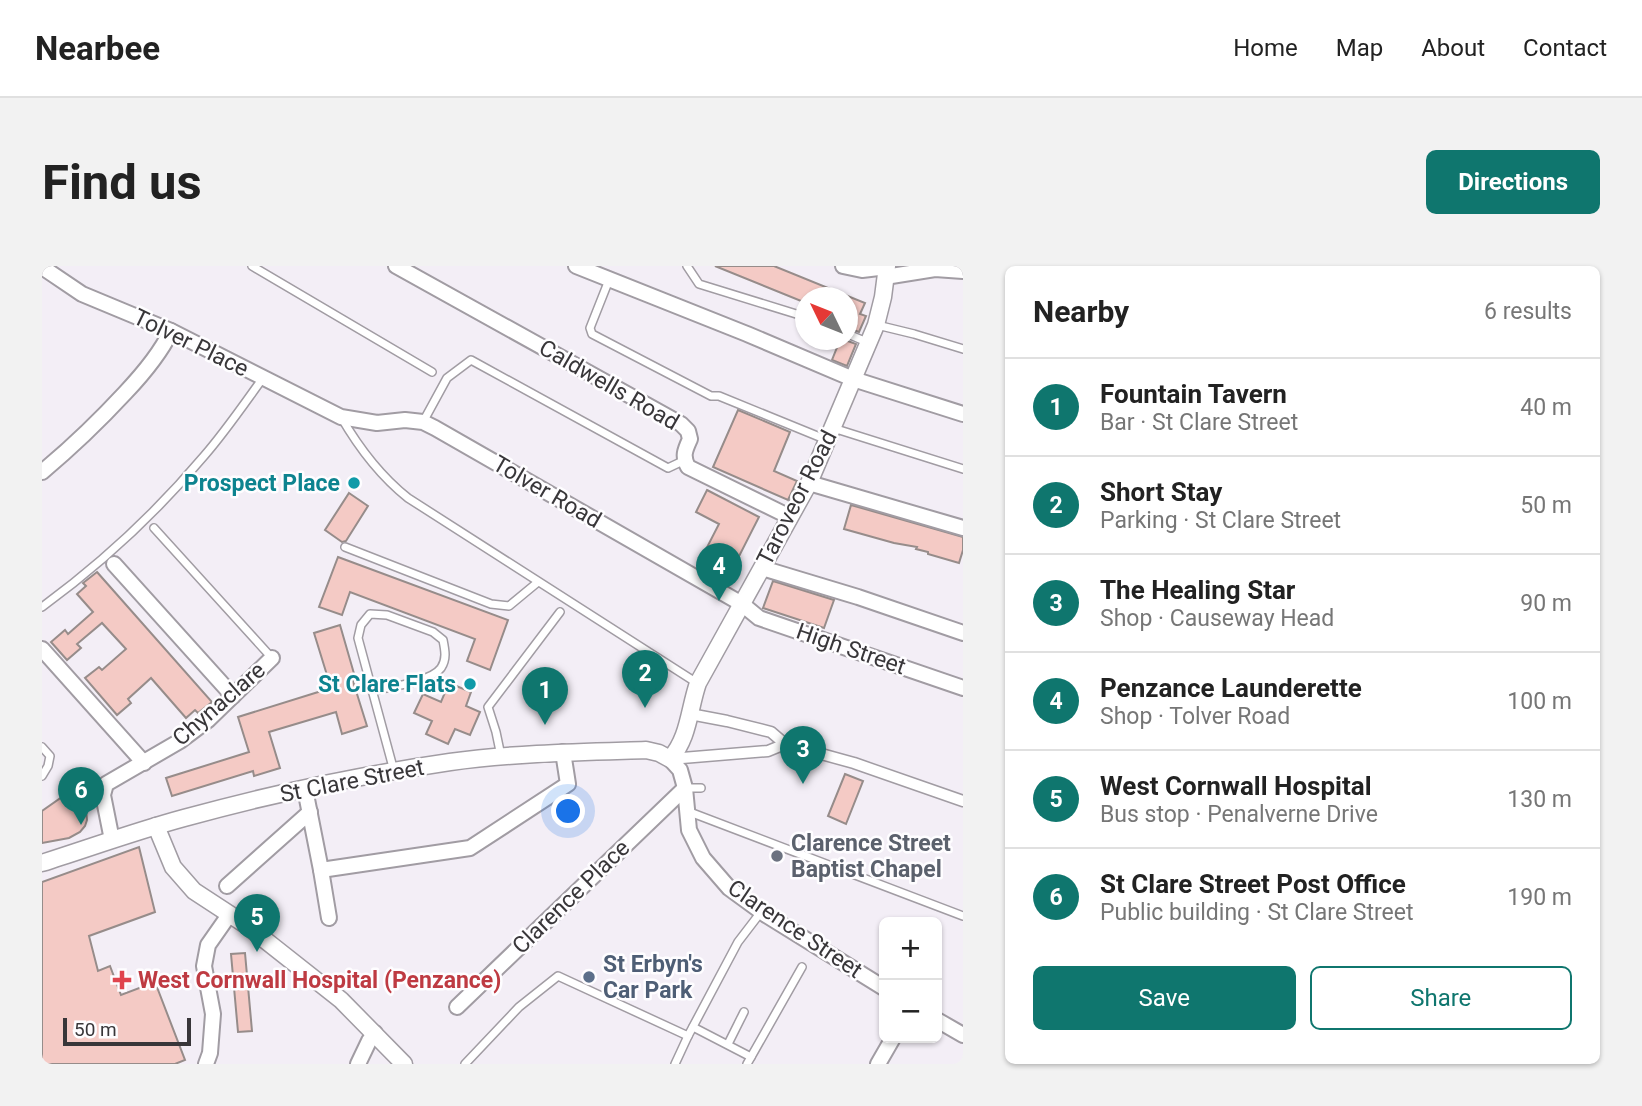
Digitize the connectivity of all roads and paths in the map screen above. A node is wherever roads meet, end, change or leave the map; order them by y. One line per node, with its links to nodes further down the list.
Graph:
1 (252, 266): 16 (lane)
2 (396, 266): 23 (street, Caldwells Road)
3 (576, 266): 9 (street)
4 (687, 266): 10 (lane)
5 (842, 266): 7 (street)
6 (42, 267): 12 (street, Tolver Place)
7 (886, 270): 8 (street); 11 (street, Taroveor Road)
8 (963, 271)
9 (608, 280): 18 (street); 22 (lane)
10 (795, 314)
11 (876, 325): 14 (street, Taroveor Road); 15 (lane)
12 (171, 331): 17 (street, Tolver Place); 25 (street)
13 (858, 338): 14 (lane)
14 (869, 343): 18 (street, Taroveor Road)
15 (963, 349)
16 (432, 372)
17 (263, 378): 20 (street, Tolver Place); 35 (lane)
18 (853, 379): 19 (street); 22 (street, Taroveor Road)
19 (963, 414)
20 (341, 417): 21 (street, Tolver Road); 33 (lane)
21 (423, 422): 23 (lane); 34 (street, Tolver Road)
22 (829, 434): 24 (lane); 26 (street, Taroveor Road)
23 (685, 460): 27 (street, Caldwells Road)
24 (963, 469)
25 (42, 472)
26 (809, 483): 27 (street, Taroveor Road); 29 (street)
27 (790, 517): 32 (street, Taroveor Road)
28 (154, 528): 39 (lane)
29 (963, 528)
30 (345, 547): 33 (lane)
31 (114, 565): 43 (street)
32 (762, 568): 34 (street, Taroveor Road); 37 (street)
33 (538, 582): 40 (lane)
34 (742, 604): 40 (street, Taroveor Road); 41 (street, High Street)
35 (42, 607)
36 (560, 612): 48 (lane)
37 (963, 633)
38 (42, 649): 50 (street)
39 (272, 658): 43 (street, Chynaclare)
40 (698, 683): 44 (street, Taroveor Road)
41 (963, 688)
42 (372, 691): 42 (lane); 51 (lane)
43 (233, 696): 50 (street, Chynaclare)
44 (690, 714): 45 (street); 49 (street, Taroveor Road)
45 (785, 744): 49 (street); 56 (street)
46 (42, 747): 52 (lane)
47 (563, 752): 48 (street, St Clare Street); 49 (street, St Clare Street); 62 (street)
48 (501, 757): 51 (street, St Clare Street)
49 (670, 759): 53 (street)
50 (144, 763): 60 (street, Chynaclare)
51 (394, 771): 55 (street, St Clare Street)
52 (42, 776)
53 (685, 788): 54 (lane); 57 (street, Clarence Street); 70 (street, Clarence Place)
54 (701, 788)
55 (305, 789): 58 (street); 59 (street, St Clare Street)
56 (963, 801)
57 (686, 810): 64 (street, Clarence Street); 66 (lane)
58 (310, 812): 62 (street); 63 (street)
59 (156, 826): 60 (street, St Clare Street); 65 (street)
60 (112, 840): 61 (street, St Clare Street)
61 (42, 863)
62 (321, 870): 67 (street)
63 (227, 886)
64 (762, 911): 69 (street, Clarence Street); 73 (lane)
65 (229, 915): 74 (street); 80 (street)
66 (963, 916)
67 (329, 918)
68 (802, 967): 79 (lane)
69 (879, 985)
70 (457, 1007)
71 (744, 1012): 78 (lane)
72 (942, 1023): 75 (street)
73 (693, 1027): 76 (lane); 78 (lane)
74 (375, 1033): 81 (street); 82 (street)
75 (963, 1035)
76 (688, 1036): 83 (lane); 84 (lane)
77 (889, 1043): 85 (street)
78 (728, 1045): 79 (lane)
79 (749, 1060)
80 (206, 1064)
81 (358, 1064)
82 (404, 1064)
83 (465, 1064)
84 (675, 1064)
85 (877, 1064)

